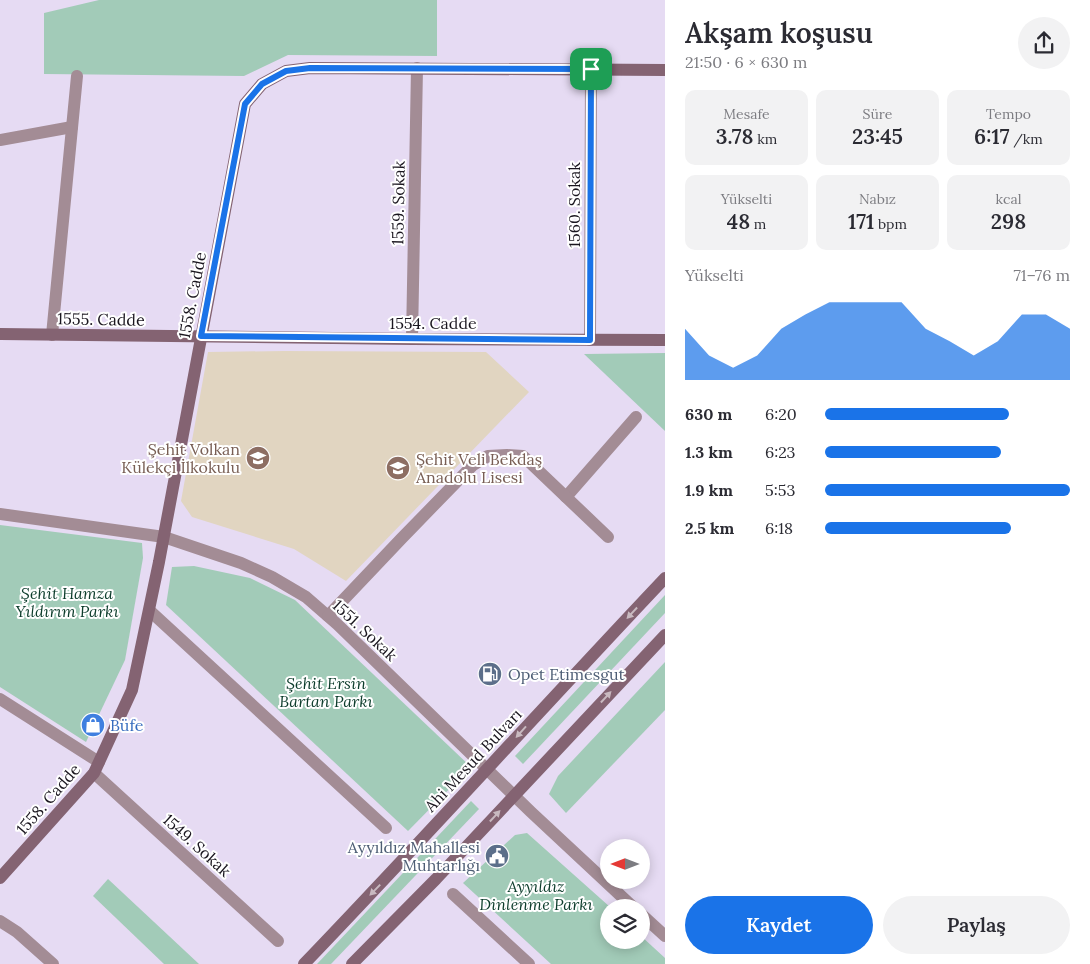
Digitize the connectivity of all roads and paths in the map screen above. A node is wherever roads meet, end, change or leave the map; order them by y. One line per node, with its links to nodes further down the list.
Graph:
1 (417, 68): 2 (street, 1558. Cadde); 9 (street, 1558. Cadde); 10 (street, 1559. Sokak)
2 (591, 69): 3 (street, 1558. Cadde); 11 (street, 1560. Sokak)
3 (665, 70)
4 (77, 76): 5 (street)
5 (72, 127): 6 (street); 8 (street)
6 (0, 140)
7 (0, 334): 8 (street, 1555. Cadde)
8 (52, 334): 9 (street, 1555. Cadde)
9 (201, 336): 10 (street, 1554. Cadde); 16 (street, 1558. Cadde)
10 (412, 339): 11 (street, 1554. Cadde)
11 (590, 340): 12 (street, 1554. Cadde)
12 (665, 340)
13 (636, 417): 14 (street)
14 (566, 497): 17 (street); 20 (street)
15 (0, 514): 16 (street, 1551. Sokak)
16 (164, 537): 19 (street, 1558. Cadde); 20 (street, 1551. Sokak)
17 (608, 537)
18 (665, 578): 24 (street, Ahi Mesud Bulvarı, one-way to 24)
19 (150, 611): 23 (street, 1558. Cadde); 26 (street)
20 (328, 616): 24 (street, 1551. Sokak)
21 (665, 635): 25 (street, one-way to 21)
22 (0, 699): 23 (street, 1549. Sokak)
23 (96, 768): 27 (street, 1558. Cadde); 33 (street, 1549. Sokak)
24 (487, 769): 25 (street, 1551. Sokak); 35 (street, Ahi Mesud Bulvarı, one-way to 35)
25 (514, 796): 29 (street, 1551. Sokak); 36 (street, one-way to 25)
26 (386, 828)
27 (0, 878)
28 (452, 894): 37 (street)
29 (624, 899)
30 (0, 921): 34 (street)
31 (650, 922): 32 (street)
32 (665, 936)
33 (278, 941)
34 (53, 964)
35 (304, 964)
36 (352, 964)
37 (528, 964)

